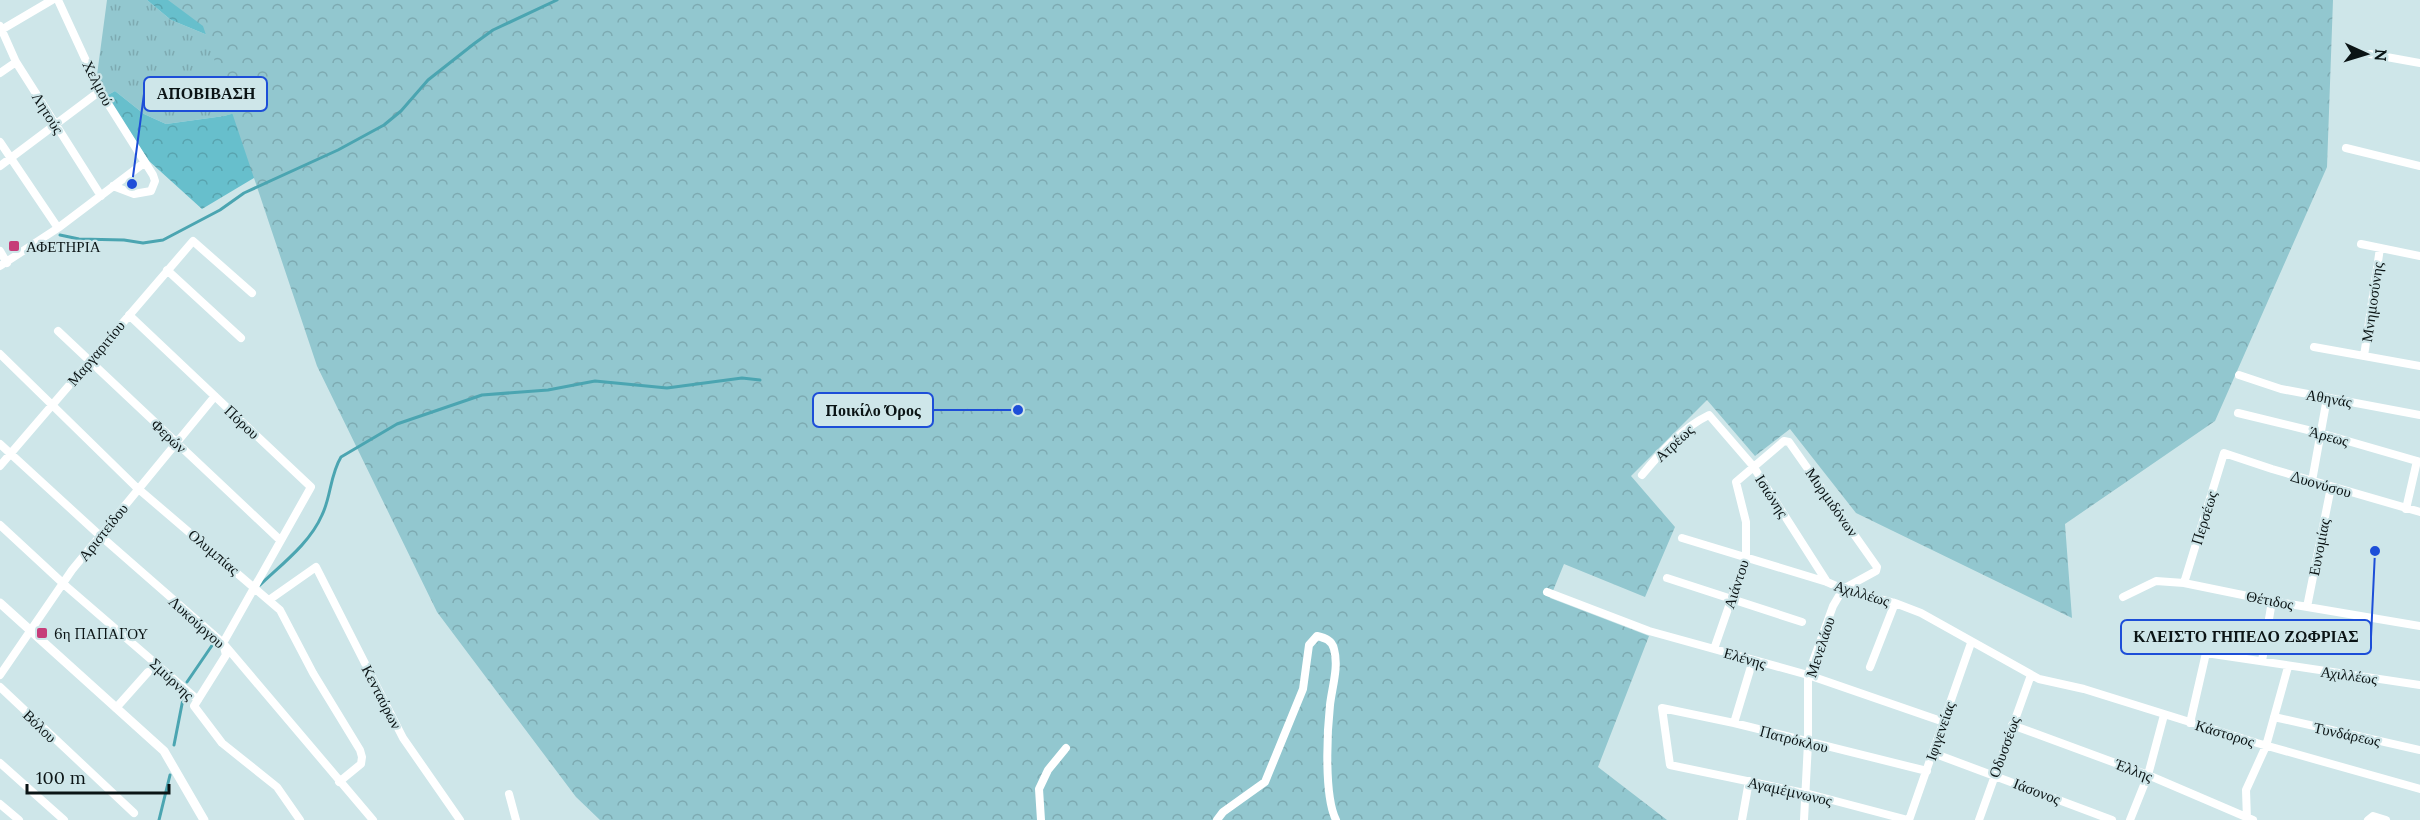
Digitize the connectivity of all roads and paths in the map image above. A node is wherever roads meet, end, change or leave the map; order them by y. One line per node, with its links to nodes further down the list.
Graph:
1 (52, 0): 3 (street)
2 (58, 0): 8 (street, Χελμού)
3 (1, 28): 5 (street, Λητούς)
4 (2370, 54): 6 (street)
5 (16, 62): 7 (street); 9 (street, Λητούς)
6 (2420, 63)
7 (0, 73)
8 (100, 92): 9 (street); 13 (street, Χελμού)
9 (54, 124): 12 (street); 17 (street, Λητούς)
10 (0, 142): 12 (street)
11 (2346, 148): 15 (street)
12 (10, 158): 14 (street); 18 (street)
13 (144, 163): 16 (street); 16 (street, Χελμού)
14 (0, 166)
15 (2420, 166)
16 (113, 186): 17 (street)
17 (101, 196): 18 (street)
18 (58, 228): 23 (street)
19 (2361, 244): 20 (street)
20 (2380, 248): 22 (street); 31 (street, Μνημοσύνης)
21 (0, 251): 23 (street)
22 (2420, 256)
23 (4, 264)
24 (167, 270): 25 (street, Μαργαριτίου); 26 (street, Μαργαριτίου); 28 (street)
25 (252, 293)
26 (129, 315): 32 (street, Μαργαριτίου); 35 (street, Πόρου)
27 (58, 331): 32 (street, Φερών)
28 (241, 338)
29 (2314, 347): 31 (street)
30 (0, 354): 37 (street, Ολυμπίας)
31 (2364, 356): 33 (street)
32 (90, 362): 37 (street, Μαργαριτίου); 42 (street, Φερών)
33 (2420, 366)
34 (2239, 375): 36 (street, Αθηνάς)
35 (214, 396): 42 (street, Αριστείδου); 58 (street, Πόρου)
36 (2327, 398): 40 (street, Αθηνάς); 41 (street)
37 (51, 406): 44 (street, Μαργαριτίου); 52 (street, Ολυμπίας)
38 (2238, 413): 41 (street, Άρεως)
39 (1709, 415): 48 (street, Ισιώνης); 49 (street, Ατρέως)
40 (2420, 415)
41 (2320, 433): 46 (street, Άρεως); 50 (street)
42 (176, 442): 52 (street, Αριστείδου); 58 (street, Φερών)
43 (0, 444): 44 (street, Λυκούργου)
44 (11, 453): 47 (street, Μαργαριτίου); 56 (street, Λυκούργου)
45 (2224, 453): 50 (street, Δυονύσου); 62 (street, Περσέως)
46 (2418, 462): 53 (street)
47 (0, 466)
48 (1753, 466): 59 (street, Αιάντου); 61 (street, Ισιώνης); 65 (street, Μυρμιδόνων)
49 (1642, 475)
50 (2312, 481): 51 (street, Δυονύσου)
51 (2331, 487): 53 (street, Δυονύσου); 73 (street, Ευνομίας)
52 (138, 489): 56 (street, Αριστείδου); 64 (street, Ολυμπίας)
53 (2406, 509): 54 (street, Δυονύσου)
54 (2420, 513)
55 (0, 525): 63 (street, Σμύρνης)
56 (99, 535): 63 (street, Αριστείδου); 77 (street, Λυκούργου)
57 (1683, 538): 59 (street, Αχιλλέως)
58 (280, 540): 64 (street)
59 (1746, 557): 61 (street, Αχιλλέως); 68 (street, Αιάντου)
60 (1667, 578): 68 (street)
61 (1827, 582): 65 (street, Αχιλλέως)
62 (2184, 583): 67 (street, Θέτιδος); 70 (street, Θέτιδος)
63 (63, 584): 76 (street, Αριστείδου); 90 (street, Σμύρνης)
64 (254, 586): 69 (street, Ολυμπίας); 77 (street)
65 (1843, 589): 72 (street, Αχιλλέως); 86 (street, Μενελάου)
66 (1547, 592): 79 (street, Ελένης)
67 (2123, 597)
68 (1731, 599): 74 (street); 79 (street, Αιάντου)
69 (269, 600): 109 (street, Ολυμπίας); 121 (street, Κενταύρων)
70 (2272, 601): 73 (street, Θέτιδος); 81 (street)
71 (0, 603): 76 (street)
72 (1895, 603): 78 (street, Αχιλλέως); 82 (street)
73 (2307, 607): 75 (street, Θέτιδος)
74 (1802, 622)
75 (2420, 626)
76 (31, 630): 85 (street, Αριστείδου); 91 (street)
77 (223, 643): 90 (street); 109 (street, Λυκούργου)
78 (1971, 643): 87 (street, Αχιλλέως); 94 (street, Ιφιγενείας)
79 (1714, 649): 80 (street, Ελένης)
80 (1752, 660): 86 (street, Ελένης); 95 (street)
81 (2262, 661): 83 (street, Αχιλλέως); 96 (street, Αχιλλέως)
82 (1870, 667)
83 (2288, 667): 88 (street, Αχιλλέως); 93 (street)
84 (148, 672): 91 (street)
85 (0, 675)
86 (1808, 675): 94 (street, Ελένης); 98 (street, Μενελάου)
87 (2031, 675): 92 (street, Κάστορος); 97 (street, Οδυσσέως)
88 (2420, 685)
89 (0, 687): 114 (street, Βόλου)
90 (198, 700): 119 (street, Σμύρνης)
91 (116, 708): 118 (street)
92 (2164, 715): 96 (street, Κάστορος); 107 (street)
93 (2274, 717): 99 (street); 101 (street, Τυνδάρεως)
94 (1944, 722): 102 (street, Ιφιγενείας)
95 (1734, 723): 98 (street, Πατρόκλου); 104 (street, Πατρόκλου)
96 (2190, 723): 99 (street, Κάστορος)
97 (2012, 725): 106 (street, Οδυσσέως); 107 (street, Έλλης)
98 (1808, 743): 105 (street, Πατρόκλου); 111 (street, Μενελάου)
99 (2266, 746): 110 (street, Κάστορος); 115 (street)
100 (1066, 748): 123 (street)
101 (2420, 750)
102 (1933, 753): 105 (street, Ιφιγενείας); 106 (street, Ιάσονος)
103 (0, 763): 117 (street)
104 (1670, 765): 108 (street, Αγαμέμνωνος)
105 (1927, 771): 128 (street, Ιφιγενείας)
106 (1994, 774): 129 (street, Οδυσσέως); 130 (street, Ιάσονος)
107 (2148, 775): 115 (street, Έλλης); 131 (street)
108 (1749, 781): 111 (street, Αγαμέμνωνος); 126 (street)
109 (339, 782): 120 (street, Λυκούργου)
110 (2420, 789)
111 (1804, 793): 127 (street, Μενελάου); 128 (street, Αγαμέμνωνος)
112 (509, 794): 122 (street)
113 (0, 804): 116 (street)
114 (134, 813)
115 (2249, 819)
116 (19, 820)
117 (64, 820)
118 (204, 820)
119 (300, 820)
120 (373, 820)
121 (460, 820)
122 (516, 820)
123 (1041, 820)
124 (1217, 820): 125 (street)
125 (1336, 820)
126 (1742, 820)
127 (1804, 820)
128 (1909, 820)
129 (1979, 820)
130 (2112, 820)
131 (2130, 820)
132 (2368, 820): 133 (street)
133 (2386, 820)

